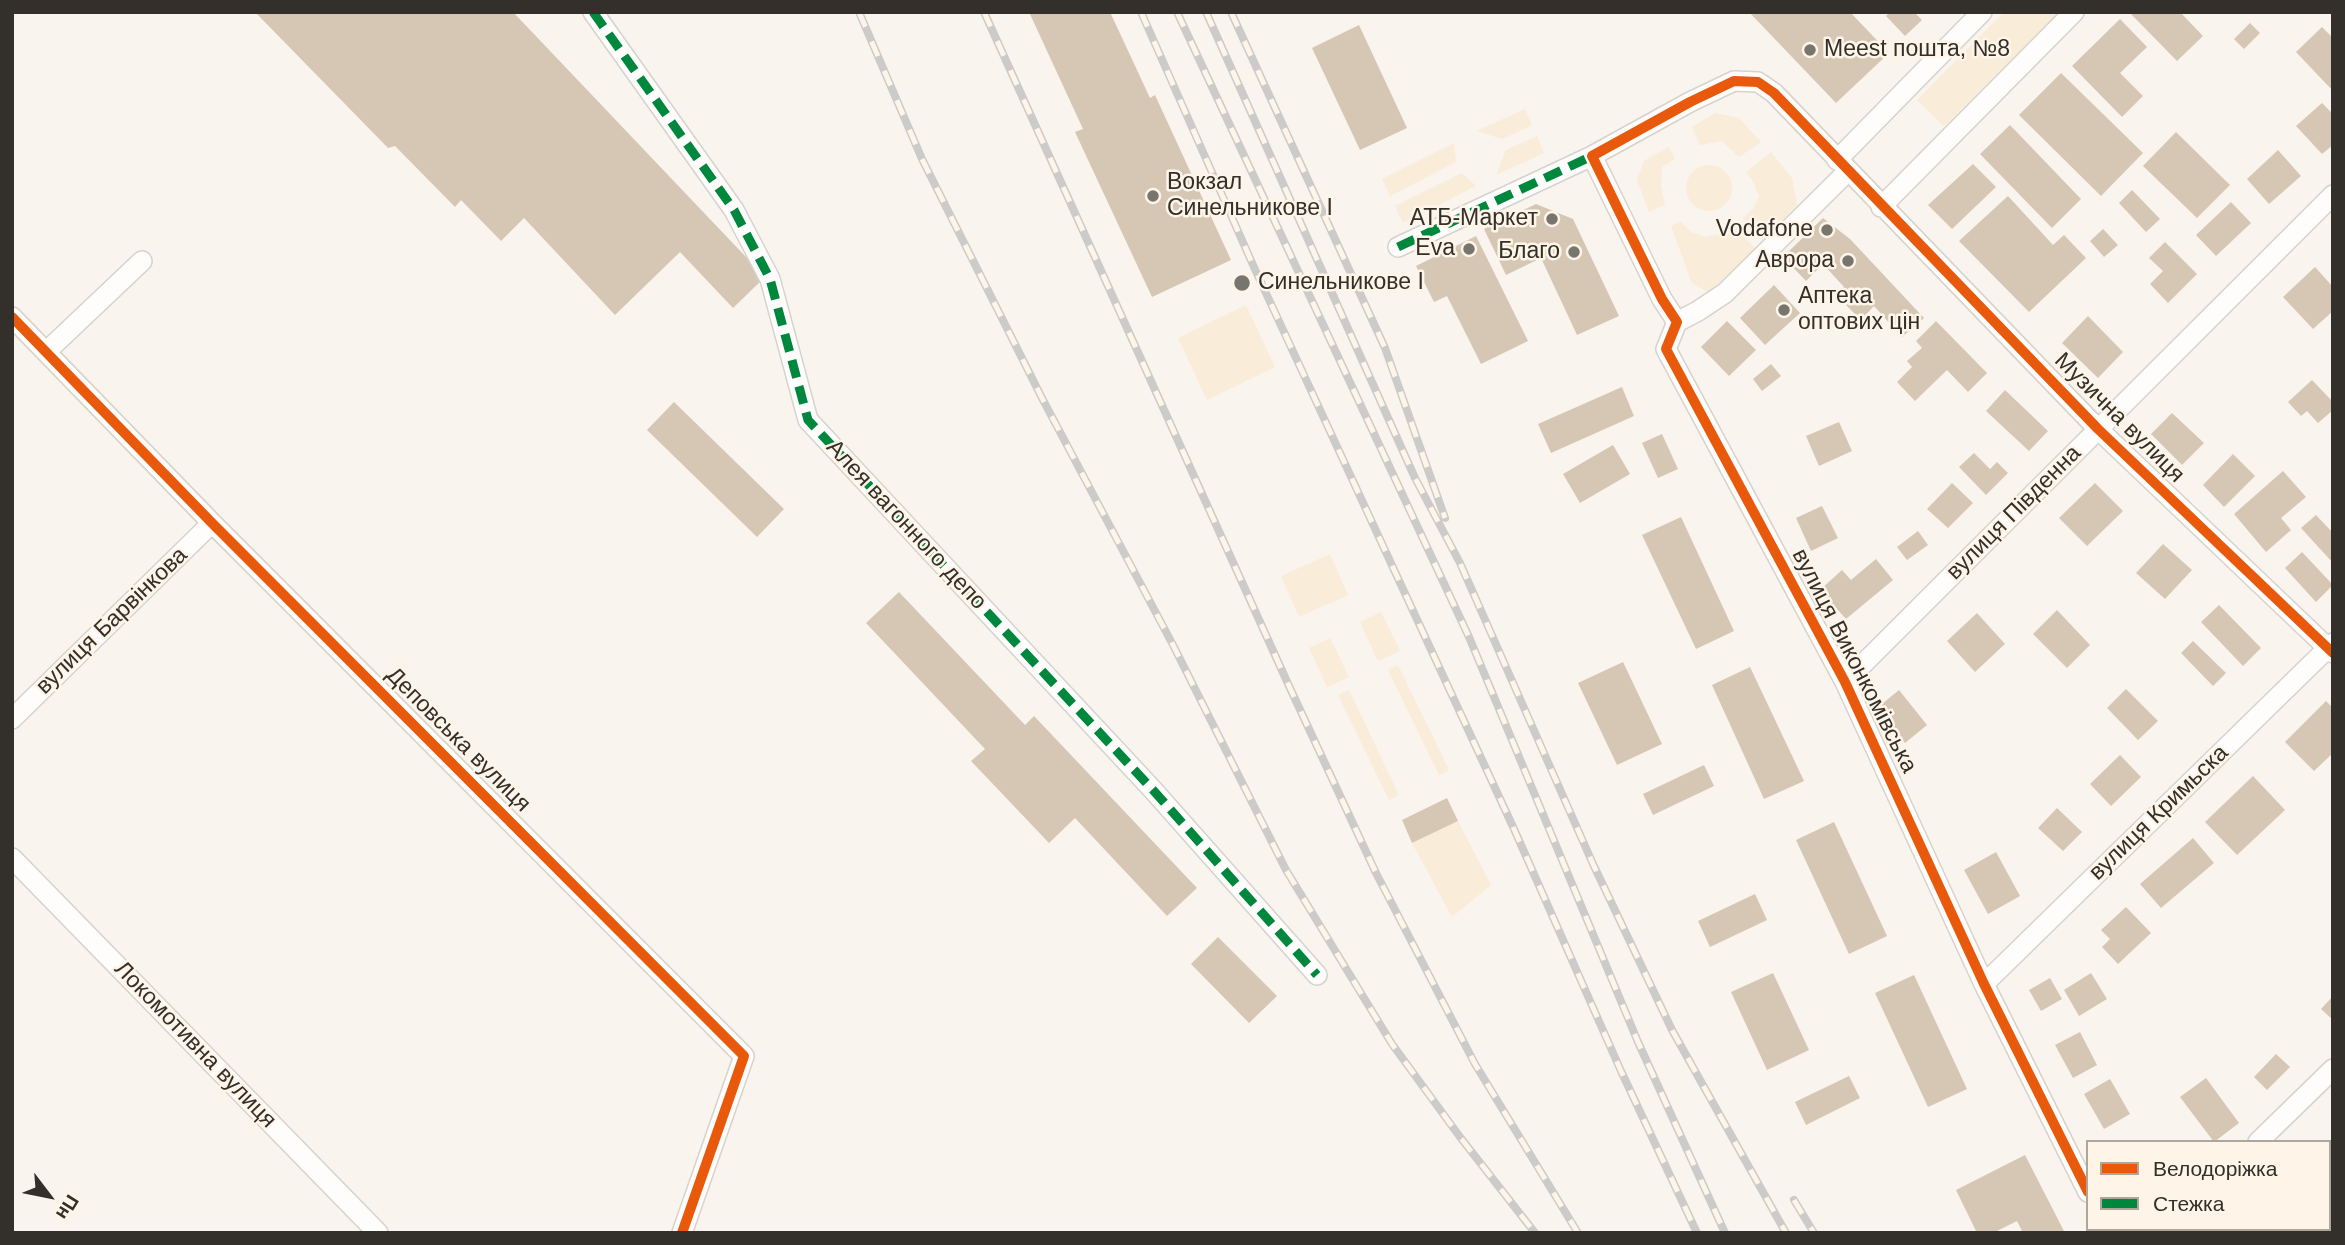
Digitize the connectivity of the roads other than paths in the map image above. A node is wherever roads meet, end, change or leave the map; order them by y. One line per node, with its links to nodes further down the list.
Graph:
1 (593, 12): 19 (street, Алея вагонного депо)
2 (1982, 12): 5 (street)
3 (2074, 12): 7 (street)
4 (1592, 156): 5 (street, Музична вулиця); 8 (street, Музична вулиця); 11 (street)
5 (1842, 165): 7 (street, Музична вулиця); 11 (street)
6 (2333, 195): 13 (street, вулиця Південна)
7 (1881, 207): 13 (street, Музична вулиця)
8 (1398, 247)
9 (142, 261): 12 (street)
10 (12, 317): 12 (street, Деповська вулиця)
11 (1677, 322): 16 (street, вулиця Виконкомівська)
12 (47, 351): 14 (street, Деповська вулиця)
13 (2098, 429): 15 (street, Музична вулиця); 16 (street, вулиця Південна)
14 (212, 523): 17 (street, вулиця Барвінкова); 25 (street, Деповська вулиця)
15 (2331, 648): 20 (street, вулиця Кримьска)
16 (1845, 682): 20 (street, вулиця Виконкомівська)
17 (12, 719)
18 (12, 858): 24 (street, Локомотивна вулиця)
19 (1317, 975)
20 (1984, 984): 23 (street, вулиця Виконкомівська)
21 (2333, 1069): 22 (street)
22 (2260, 1140)
23 (2086, 1188)
24 (378, 1233)
25 (682, 1233)

